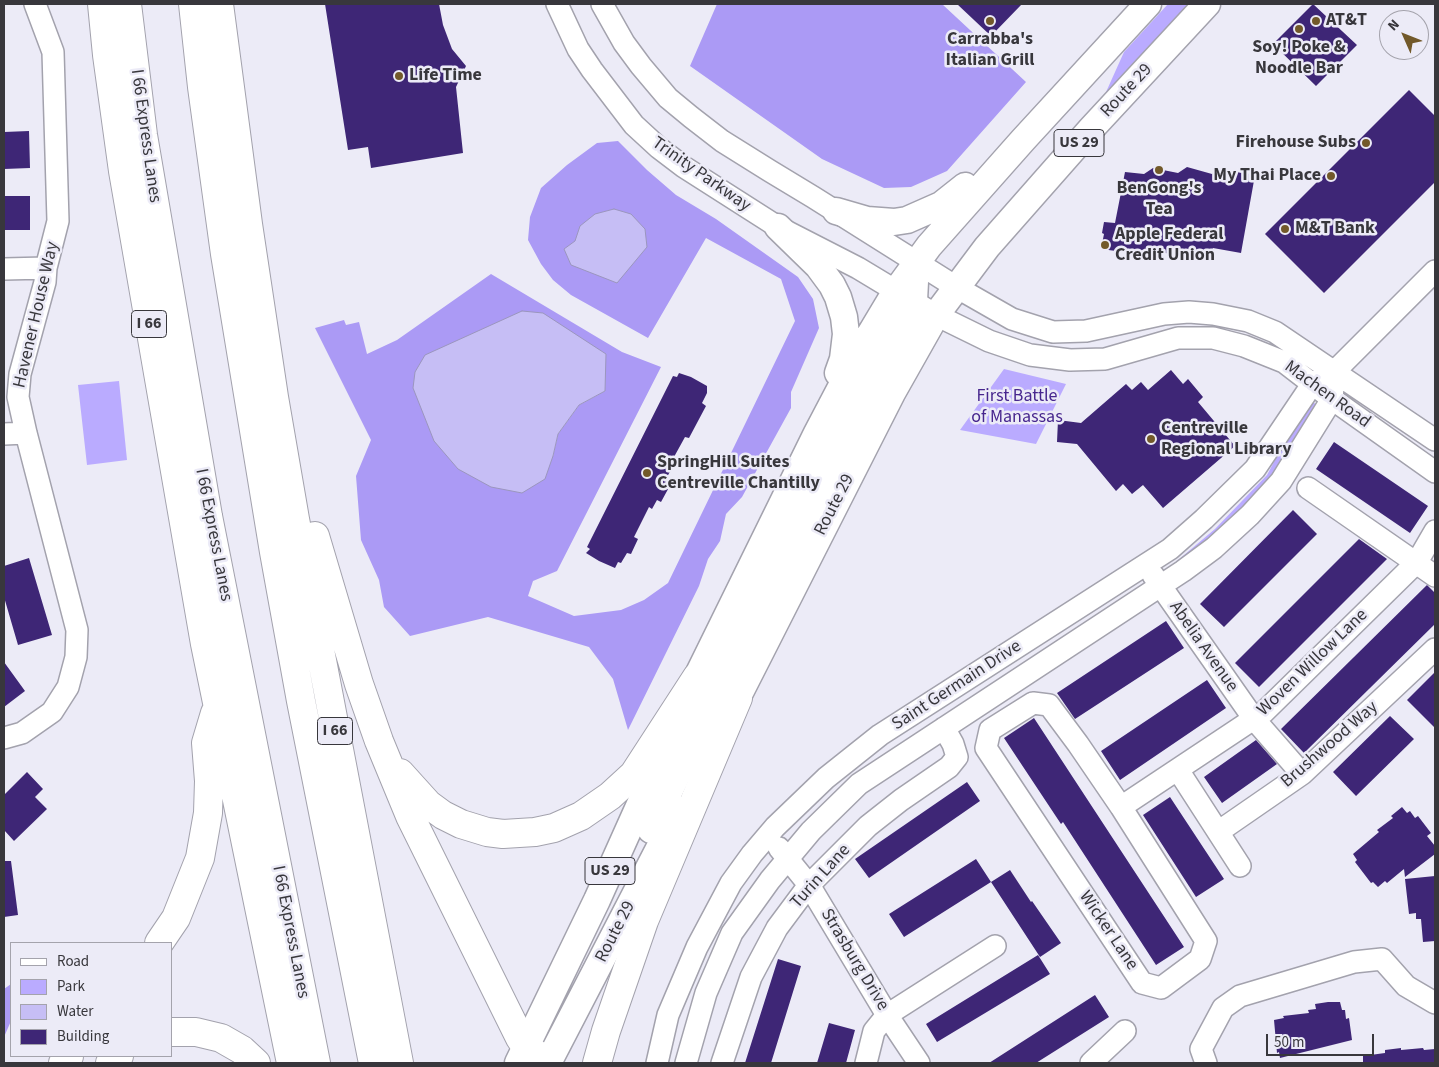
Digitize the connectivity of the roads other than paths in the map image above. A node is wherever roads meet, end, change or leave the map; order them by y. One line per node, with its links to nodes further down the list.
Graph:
1 (35, 4): 14 (street, Havener House Way)
2 (102, 4): 38 (highway, I 66)
3 (127, 4): 61 (highway, I 66 Express Lanes)
4 (194, 4): 62 (highway)
5 (220, 4): 22 (highway, I 66)
6 (557, 4): 12 (street, Trinity Parkway)
7 (602, 4): 11 (street)
8 (1148, 4): 10 (main road, US 29)
9 (1207, 4): 17 (main road, Route 29 / US 29)
10 (1022, 140): 11 (main road); 13 (main road, US 29)
11 (836, 211): 13 (street)
12 (778, 227): 18 (street, Trinity Parkway); 25 (main road)
13 (916, 262): 17 (street, Machen Road); 18 (main road)
14 (46, 268): 15 (street); 24 (street, Havener House Way)
15 (4, 269)
16 (1435, 271): 20 (street, Saint Germain Drive)
17 (956, 288): 19 (main road, Route 29 / US 29); 20 (street, Machen Road)
18 (905, 296): 19 (street, Machen Road); 25 (main road, Route 29 / US 29); 52 (main road)
19 (936, 315): 21 (street, Machen Road); 37 (main road, Route 29 / US 29)
20 (1334, 372): 21 (street, Saint Germain Drive); 23 (street, Saint Germain Drive); 27 (street, Machen Road)
21 (1313, 383): 23 (street, Machen Road); 32 (street, Saint Germain Drive)
22 (274, 398): 42 (highway); 63 (highway, I 66)
23 (1332, 399): 28 (street, Machen Road); 34 (street, Saint Germain Drive)
24 (26, 433): 26 (street); 41 (street, Havener House Way)
25 (817, 433): 36 (main road, Route 29 / US 29)
26 (4, 434)
27 (1435, 440)
28 (1435, 472)
29 (1308, 488): 31 (street)
30 (1435, 531): 31 (street, Woven Willow Lane)
31 (1417, 562): 33 (street); 39 (street, Woven Willow Lane)
32 (1146, 565): 34 (street, Abelia Avenue); 47 (street, Saint Germain Drive)
33 (1435, 576)
34 (1161, 586): 39 (street, Abelia Avenue); 40 (street, Saint Germain Drive)
35 (1435, 649): 44 (street, Brushwood Way)
36 (697, 677): 42 (highway); 58 (main road, Route 29 / US 29)
37 (738, 698): 52 (main road, Route 29 / US 29); 65 (highway)
38 (217, 707): 51 (highway); 60 (highway, I 66)
39 (1254, 719): 43 (street, Woven Willow Lane); 44 (street, Abelia Avenue)
40 (944, 728): 48 (street, Saint Germain Drive); 50 (street, Turin Lane)
41 (4, 738)
42 (379, 741): 58 (highway)
43 (1178, 770): 45 (street, Woven Willow Lane); 46 (street)
44 (1302, 774): 46 (street, Brushwood Way)
45 (1122, 807): 45 (street, Wicker Lane)
46 (1218, 832): 49 (street)
47 (768, 836): 48 (street, Strasburg Drive); 66 (street, Saint Germain Drive)
48 (788, 857): 50 (street, Strasburg Drive); 67 (street, Saint Germain Drive)
49 (1240, 866)
50 (809, 885): 55 (street, Strasburg Drive); 68 (street, Turin Lane)
51 (160, 942)
52 (608, 946): 64 (main road, Route 29 / US 29)
53 (995, 946): 55 (street)
54 (1435, 1003): 72 (street)
55 (887, 1015): 69 (street); 70 (street, Strasburg Drive)
56 (1125, 1031): 71 (street)
57 (172, 1032): 59 (highway)
58 (522, 1055): 64 (highway)
59 (256, 1063)
60 (292, 1063)
61 (316, 1063)
62 (373, 1063)
63 (399, 1063)
64 (548, 1063)
65 (597, 1063)
66 (657, 1063)
67 (686, 1063)
68 (722, 1063)
69 (866, 1063)
70 (919, 1063)
71 (1091, 1063)
72 (1206, 1063)

